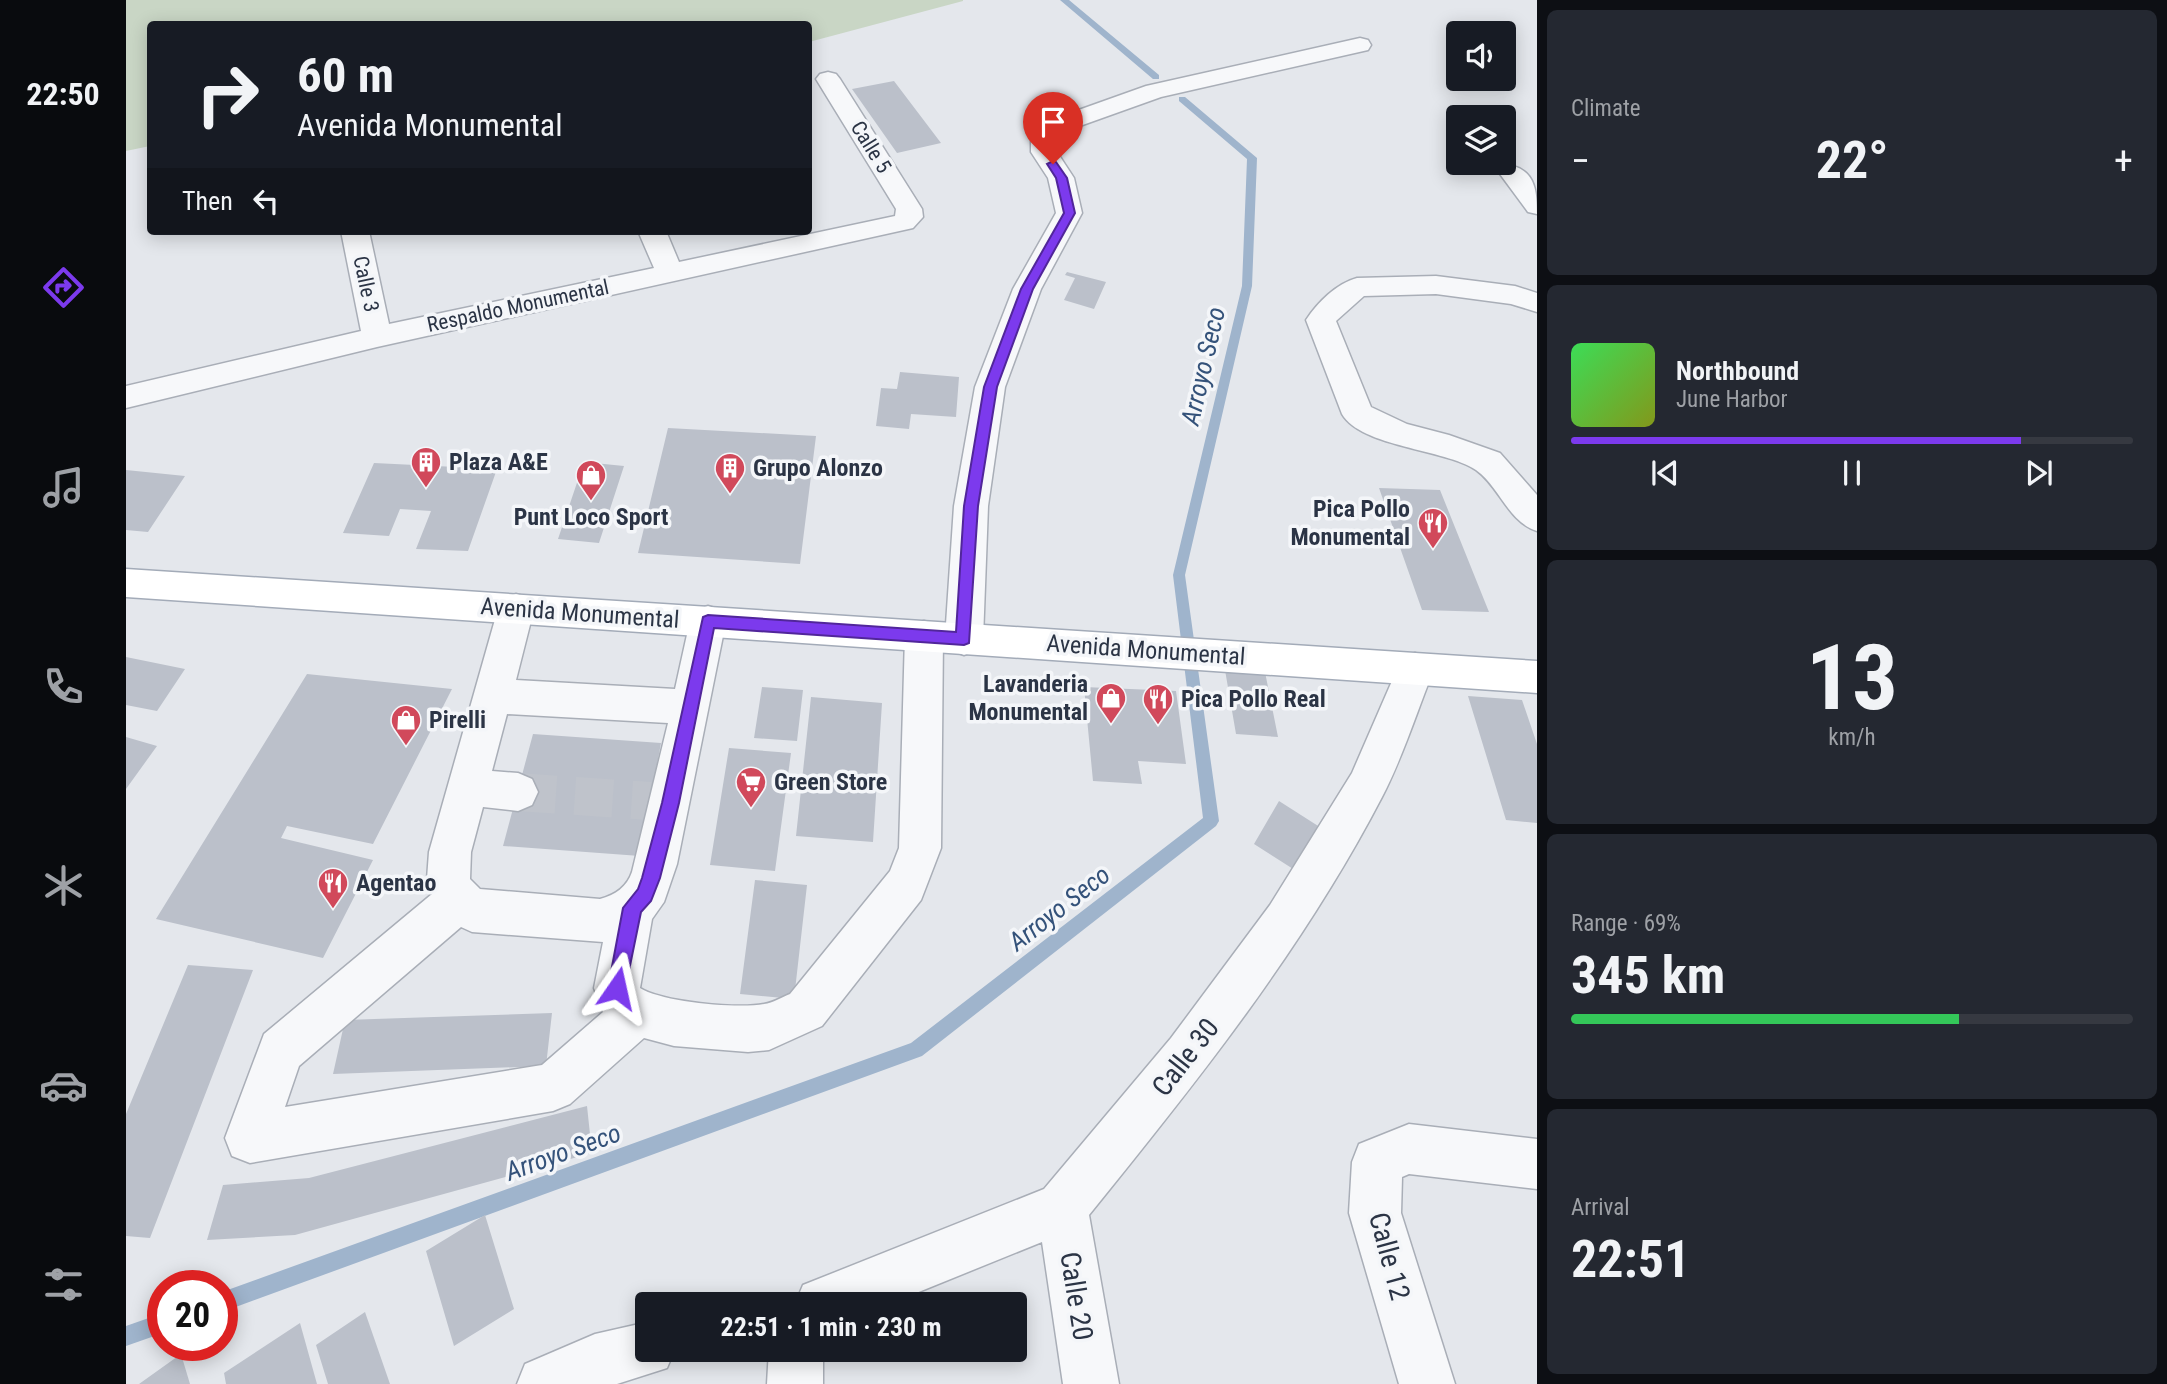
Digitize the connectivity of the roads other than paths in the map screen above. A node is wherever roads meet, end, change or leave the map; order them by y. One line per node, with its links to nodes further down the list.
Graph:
1 (1360, 45): 16 (street)
2 (828, 79): 5 (street, Calle 5)
3 (1514, 175): 4 (street)
4 (1537, 206)
5 (910, 217): 8 (street, Respaldo Monumental)
6 (356, 235): 10 (street, Calle 3)
7 (654, 235): 8 (street)
8 (670, 273): 10 (street, Respaldo Monumental)
9 (1537, 303): 12 (street)
10 (377, 337): 11 (street, Respaldo Monumental)
11 (126, 397)
12 (1537, 518)
13 (126, 583): 14 (main road, Avenida Monumental)
14 (516, 609): 15 (main road, Avenida Monumental); 19 (street)
15 (708, 621): 16 (main road, Avenida Monumental); 20 (street)
16 (944, 637): 17 (main road, Avenida Monumental); 25 (street)
17 (1415, 669): 18 (main road, Avenida Monumental); 27 (street, Calle 30)
18 (1537, 677)
19 (494, 696): 20 (street); 21 (street)
20 (690, 708): 24 (street)
21 (468, 788): 22 (street); 23 (street)
22 (518, 792)
23 (458, 901): 24 (street); 25 (street)
24 (632, 908): 25 (street)
25 (637, 1013)
26 (1537, 1164): 34 (street, Calle 12)
27 (1062, 1208): 28 (street, Calle 30); 33 (street, Calle 20)
28 (852, 1292)
29 (635, 1352): 31 (street)
30 (796, 1362): 32 (street)
31 (545, 1384)
32 (795, 1384)
33 (1091, 1384)
34 (1427, 1384)

